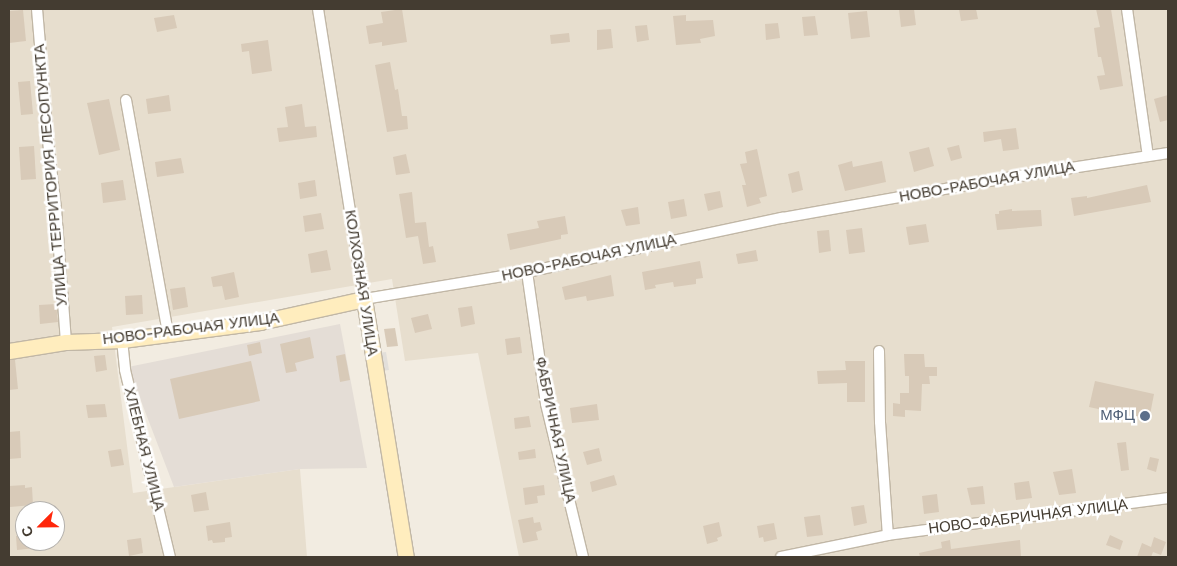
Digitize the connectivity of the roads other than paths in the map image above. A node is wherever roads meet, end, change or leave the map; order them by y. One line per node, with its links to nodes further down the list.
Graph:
1 (37, 9): 11 (street, УЛИЦА ТЕРРИТОРИЯ ЛЕСОПУНКТА)
2 (318, 9): 8 (street, КОЛХОЗНАЯ УЛИЦА)
3 (1128, 9): 6 (street)
4 (126, 100): 9 (street)
5 (1168, 154): 6 (street, НОВО-РАБОЧАЯ УЛИЦА)
6 (1148, 156): 7 (street, НОВО-РАБОЧАЯ УЛИЦА)
7 (527, 272): 8 (street, НОВО-РАБОЧАЯ УЛИЦА); 18 (street, ФАБРИЧНАЯ УЛИЦА)
8 (364, 299): 9 (street, НОВО-РАБОЧАЯ УЛИЦА); 17 (street, КОЛХОЗНАЯ УЛИЦА)
9 (168, 334): 10 (street, НОВО-РАБОЧАЯ УЛИЦА)
10 (122, 340): 11 (street, НОВО-РАБОЧАЯ УЛИЦА); 16 (street, ХЛЕБНАЯ УЛИЦА)
11 (66, 342): 12 (street, НОВО-РАБОЧАЯ УЛИЦА)
12 (9, 351)
13 (879, 351): 15 (street)
14 (1168, 498): 15 (street, НОВО-ФАБРИЧНАЯ УЛИЦА)
15 (888, 535): 19 (street, НОВО-ФАБРИЧНАЯ УЛИЦА)
16 (170, 557)
17 (406, 557)
18 (582, 557)
19 (781, 557)

